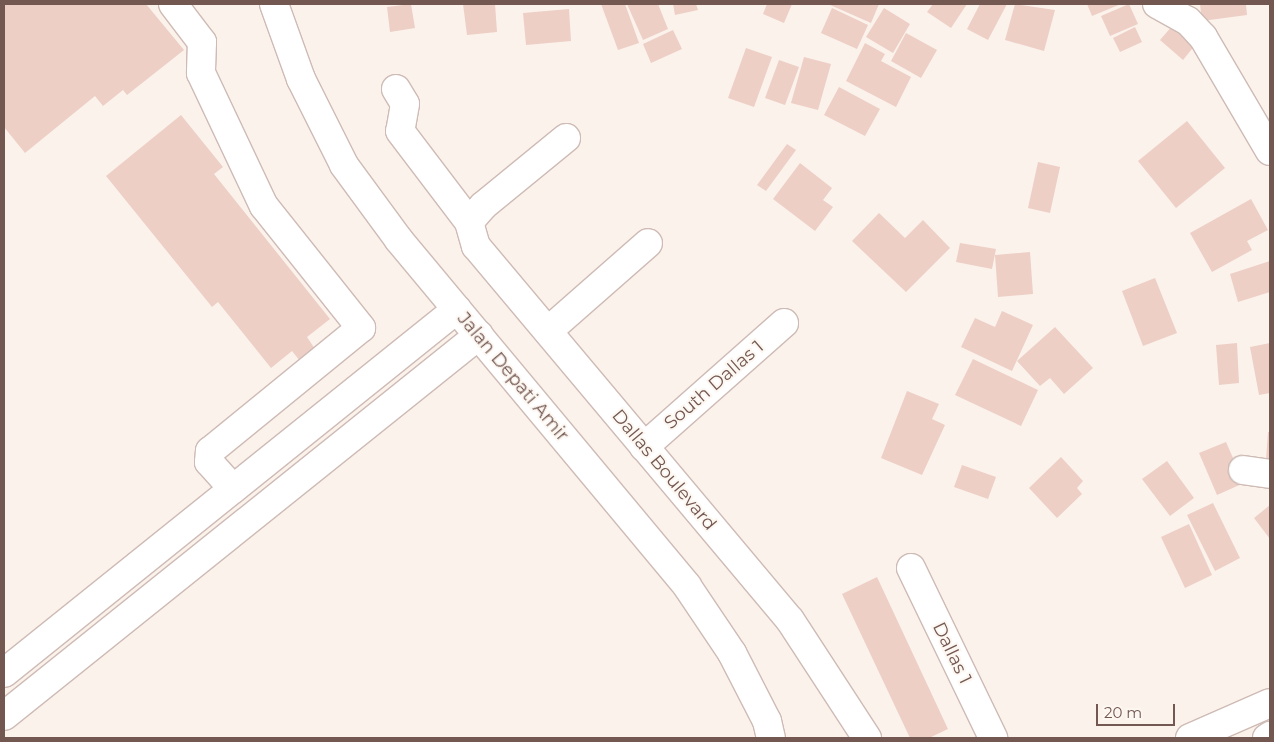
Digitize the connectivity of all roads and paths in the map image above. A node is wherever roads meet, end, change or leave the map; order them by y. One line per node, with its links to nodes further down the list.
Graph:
1 (173, 4): 5 (street)
2 (190, 4): 5 (street)
3 (274, 4): 11 (street, Jalan Depati Amir)
4 (1157, 4): 8 (street)
5 (202, 42): 18 (street)
6 (396, 89): 9 (street)
7 (566, 138): 9 (street)
8 (1270, 151)
9 (476, 214): 13 (street, Dallas Boulevard)
10 (648, 243): 13 (street)
11 (457, 310): 14 (street, Jalan Depati Amir); 18 (street)
12 (784, 324): 15 (street, South Dallas 1)
13 (548, 331): 15 (street, Dallas Boulevard)
14 (479, 335): 22 (street); 24 (street, Jalan Depati Amir)
15 (644, 447): 25 (street, Dallas Boulevard)
16 (1243, 470): 17 (street)
17 (1270, 474)
18 (233, 489): 20 (street)
19 (911, 568): 26 (street, Dallas 1)
20 (4, 673)
21 (1270, 703): 27 (street)
22 (4, 716)
23 (1270, 736): 28 (street)
24 (771, 738)
25 (867, 738)
26 (993, 738)
27 (1190, 738)
28 (1268, 738)

